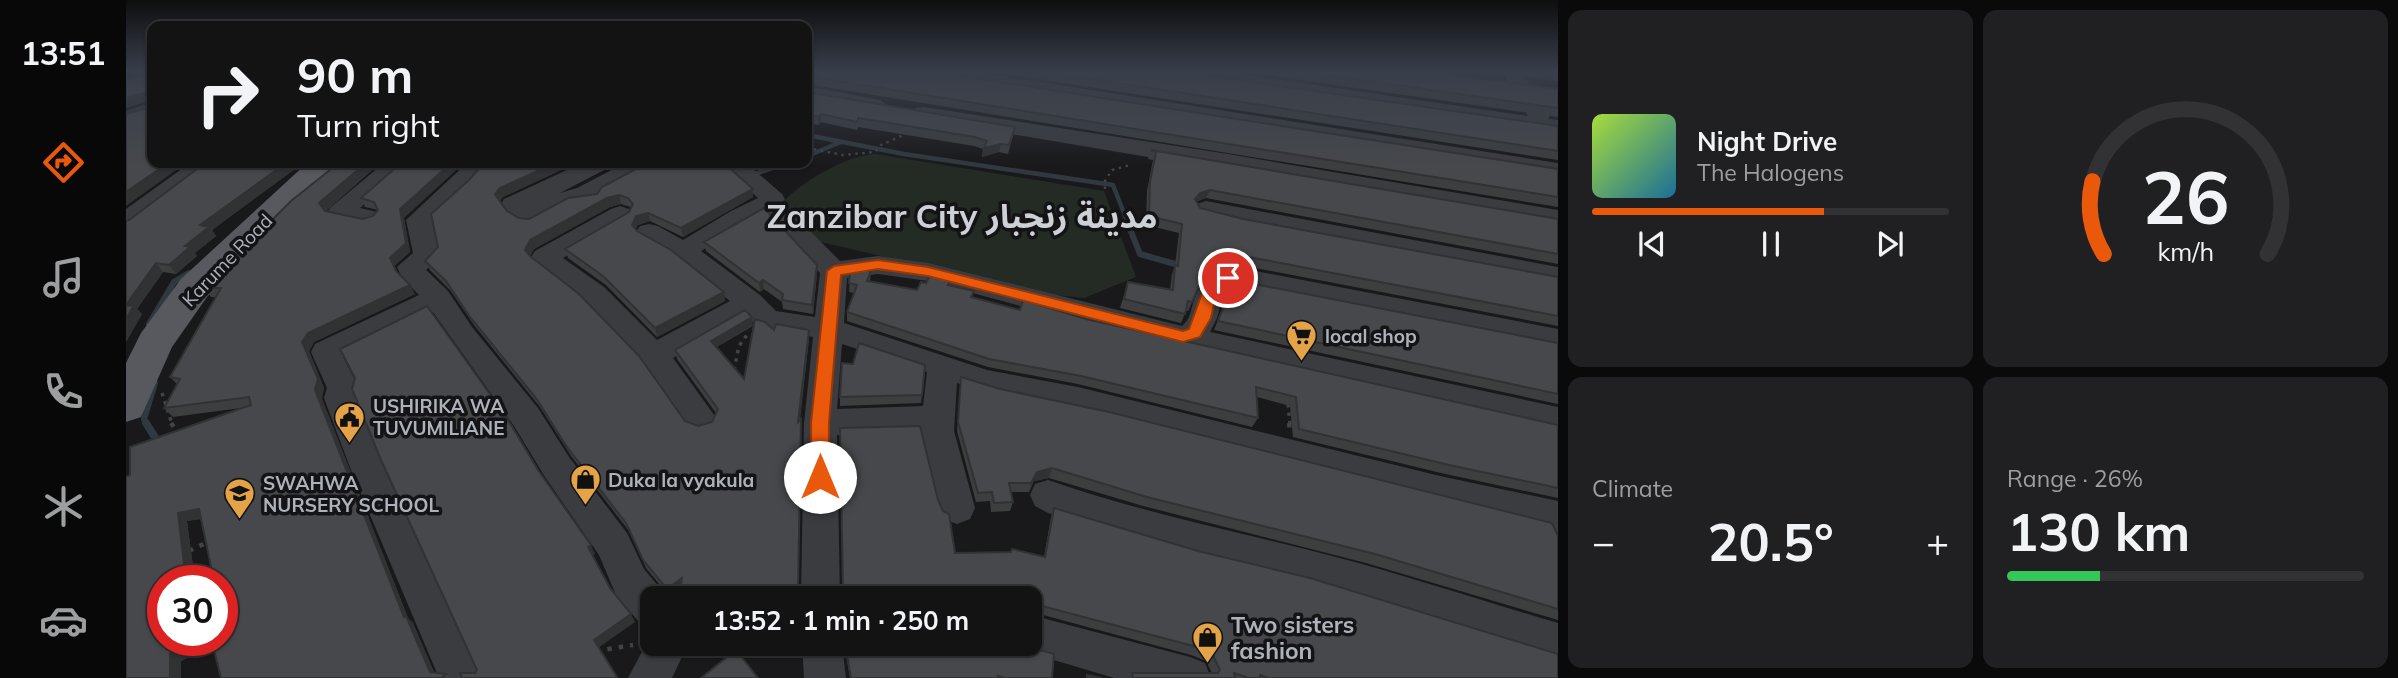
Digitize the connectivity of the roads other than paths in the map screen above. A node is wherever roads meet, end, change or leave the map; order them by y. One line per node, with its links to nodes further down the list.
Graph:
1 (865, 103): 12 (street)
2 (1139, 103): 8 (street)
3 (1226, 103): 8 (street)
4 (1288, 103): 9 (street)
5 (1386, 103): 11 (street)
6 (1396, 103): 10 (street)
7 (1529, 103): 10 (street)
8 (1227, 116): 9 (street); 12 (street)
9 (1292, 127): 11 (street)
10 (1553, 129)
11 (1397, 144): 19 (street)
12 (1228, 161): 25 (street)
13 (198, 168): 26 (street)
14 (319, 168): 38 (main road, Karume Road)
15 (392, 168): 24 (street)
16 (475, 168): 31 (street)
17 (590, 168): 21 (street)
18 (632, 168): 21 (street)
19 (1558, 170)
20 (741, 172): 22 (street)
21 (585, 193): 27 (street)
22 (768, 203): 28 (street); 29 (street)
23 (1206, 209): 30 (street)
24 (369, 217)
25 (1558, 218)
26 (126, 221)
27 (637, 224): 28 (street); 36 (street)
28 (683, 251): 32 (street)
29 (834, 271): 33 (street); 34 (street)
30 (1558, 276)
31 (438, 298): 47 (street); 51 (street)
32 (750, 302): 33 (street); 36 (street)
33 (829, 329): 37 (street); 42 (street)
34 (1183, 336): 35 (street); 41 (street)
35 (1558, 340)
36 (654, 355): 40 (street)
37 (943, 366): 39 (street); 45 (street)
38 (126, 406)
39 (940, 418): 42 (street); 44 (street)
40 (701, 419)
41 (1558, 420)
42 (820, 423): 46 (street)
43 (1048, 495): 49 (street)
44 (957, 508)
45 (1558, 517)
46 (820, 586)
47 (640, 593)
48 (1042, 638): 53 (street)
49 (1558, 643)
50 (823, 656): 52 (street)
51 (460, 678)
52 (825, 678)
53 (1190, 678)

